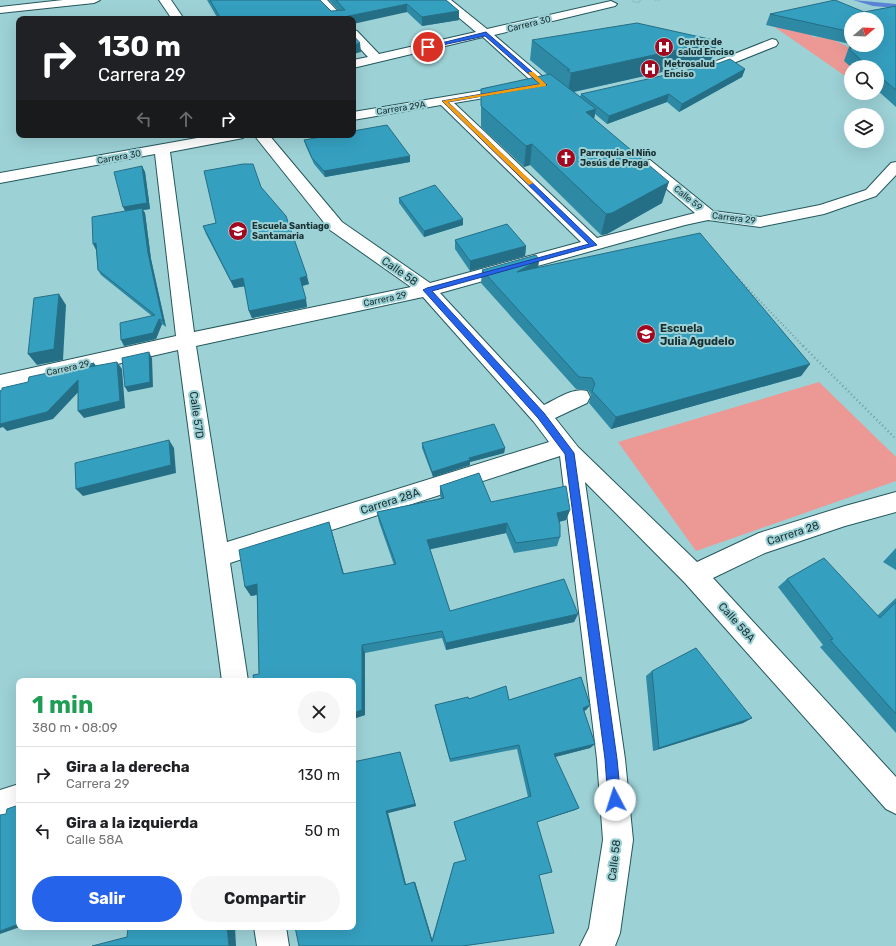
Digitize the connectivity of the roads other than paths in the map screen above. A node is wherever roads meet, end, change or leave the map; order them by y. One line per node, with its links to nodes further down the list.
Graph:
1 (94, 0): 6 (street)
2 (165, 0): 7 (street)
3 (321, 0): 8 (street)
4 (444, 0): 9 (street)
5 (611, 4): 9 (street, Carrera 30)
6 (0, 10)
7 (176, 16)
8 (336, 16)
9 (486, 34): 12 (street, Carrera 30); 15 (street)
10 (356, 37): 12 (street)
11 (772, 42): 14 (street)
12 (376, 58): 13 (street, Carrera 30)
13 (356, 63)
14 (689, 72)
15 (544, 85): 16 (street); 17 (street, Carrera 29A)
16 (570, 100)
17 (444, 101): 18 (street, Carrera 29A); 26 (street)
18 (356, 116)
19 (222, 138): 21 (street, Carrera 30)
20 (263, 138): 27 (street, Calle 58)
21 (162, 149): 24 (street, Carrera 30); 28 (street, Calle 57D)
22 (637, 157): 25 (street, Calle 59)
23 (896, 166): 25 (street, Carrera 29)
24 (0, 178)
25 (708, 215): 26 (street, Carrera 29)
26 (594, 245): 27 (street, Carrera 29)
27 (427, 290): 28 (street, Carrera 29); 31 (street, Calle 58)
28 (186, 341): 29 (street, Carrera 29); 34 (street, Calle 57D)
29 (0, 384)
30 (580, 397): 31 (street)
31 (541, 416): 32 (street, Calle 58)
32 (567, 449): 34 (street, Carrera 28A); 35 (street, Calle 58A); 42 (street, Calle 58)
33 (896, 502): 35 (street, Carrera 28)
34 (217, 556): 36 (street, Calle 57D)
35 (694, 575): 37 (street, Calle 58A)
36 (235, 678)
37 (896, 799)
38 (16, 800): 39 (street)
39 (0, 805)
40 (270, 930): 41 (street)
41 (273, 946)
42 (596, 946)

